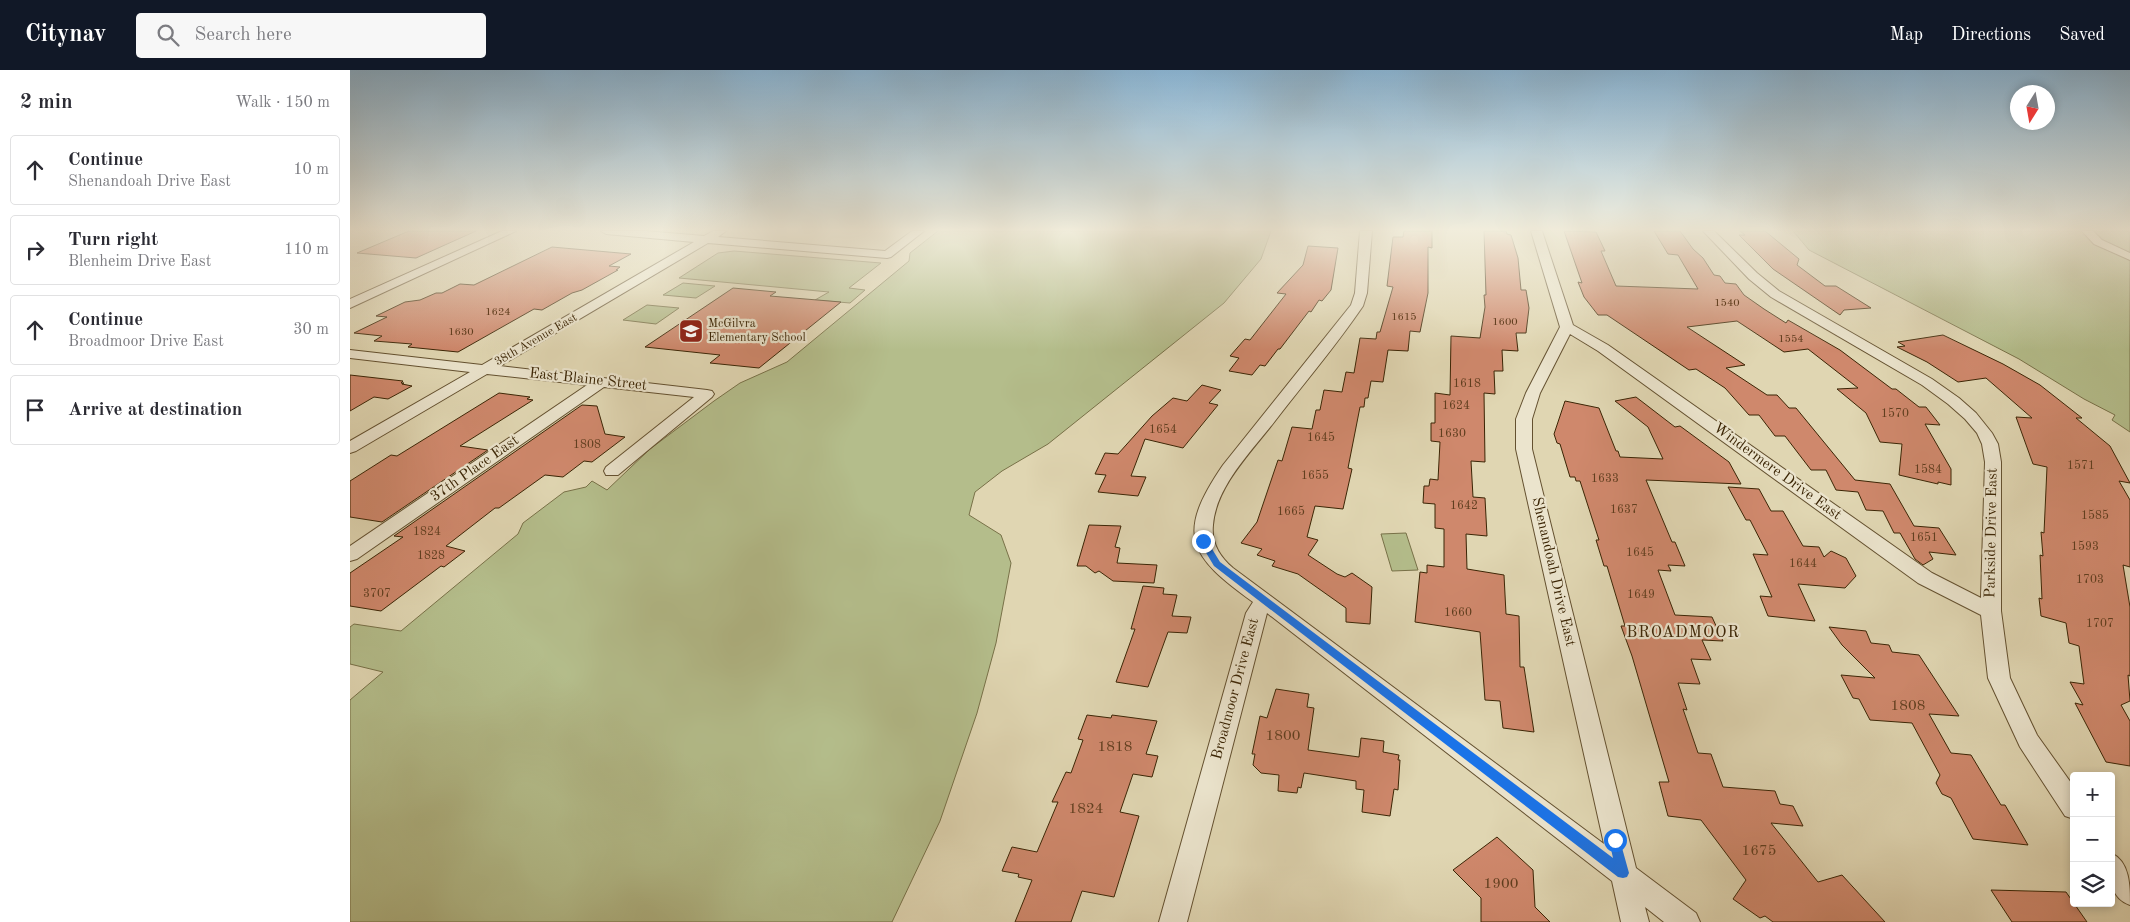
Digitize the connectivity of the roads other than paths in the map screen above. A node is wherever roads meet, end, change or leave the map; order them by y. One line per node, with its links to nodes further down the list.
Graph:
1 (423, 271): 6 (street)
2 (654, 271): 9 (street, 38th Avenue East)
3 (1363, 271): 14 (street, Broadmoor Drive East)
4 (1549, 271): 7 (street)
5 (1748, 271): 15 (street, Parkside Drive East)
6 (350, 304)
7 (1567, 327): 15 (street, Windermere Drive East); 18 (street, Shenandoah Drive East)
8 (350, 354): 9 (street, East Blaine Street)
9 (486, 369): 10 (street, East Blaine Street); 11 (street, 38th Avenue East)
10 (601, 382): 12 (street, East Blaine Street); 13 (street, 37th Place East)
11 (350, 448)
12 (612, 471)
13 (350, 555)
14 (1265, 601): 18 (street); 20 (street, Broadmoor Drive East)
15 (1991, 611): 16 (street, Parkside Drive East)
16 (2070, 802)
17 (2115, 870): 19 (street)
18 (1623, 873): 21 (street, Shenandoah Drive East); 22 (street)
19 (2130, 893)
20 (1174, 922)
21 (1635, 922)
22 (1686, 922)

